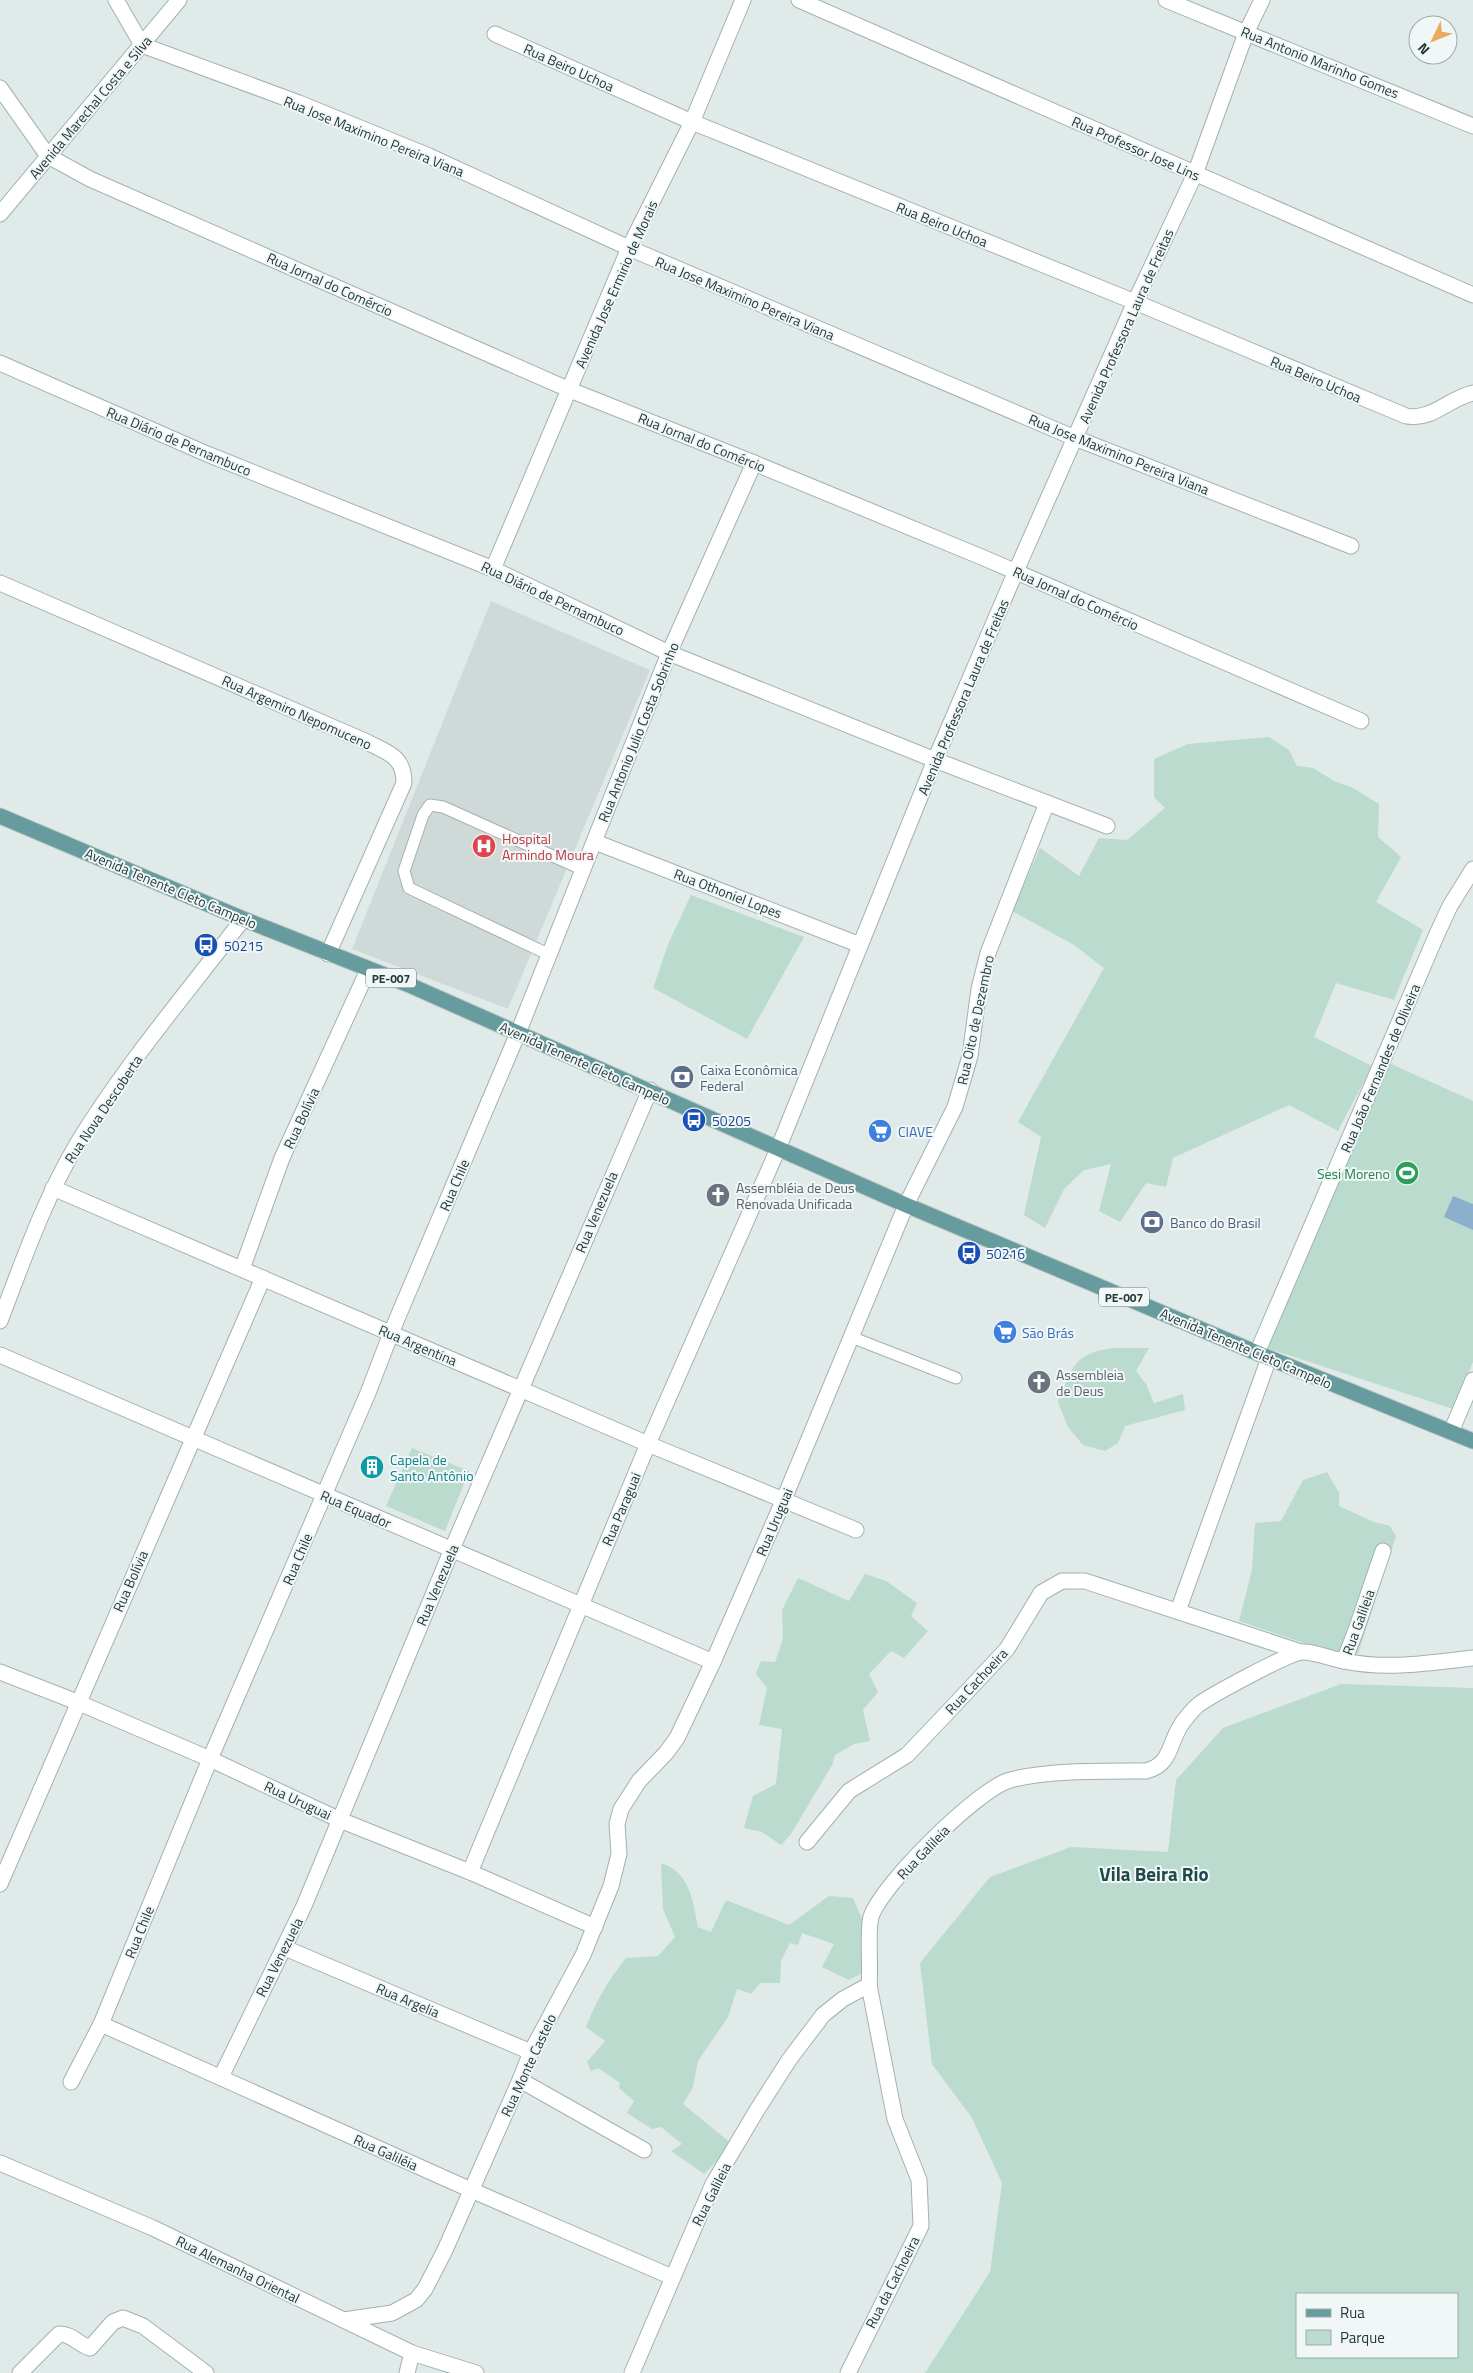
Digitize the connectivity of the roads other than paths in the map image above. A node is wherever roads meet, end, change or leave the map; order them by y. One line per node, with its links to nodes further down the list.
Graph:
1 (116, 0): 9 (street)
2 (179, 0): 9 (street, Avenida Marechal Costa e Silva)
3 (743, 0): 11 (street, Avenida Jose Ermirio de Morais)
4 (799, 0): 14 (street, Rua Professor Jose Lins)
5 (1166, 0): 7 (street, Rua Antonio Marinho Gomes)
6 (1262, 0): 7 (street, Avenida Professora Laura de Freitas)
7 (1246, 32): 12 (street, Rua Antonio Marinho Gomes); 14 (street, Avenida Professora Laura de Freitas)
8 (495, 34): 11 (street, Rua Beiro Uchoa)
9 (142, 45): 13 (street, Avenida Marechal Costa e Silva); 16 (street, Rua Jose Maximino Pereira Viana)
10 (0, 88): 13 (street)
11 (692, 122): 16 (street, Avenida Jose Ermirio de Morais); 18 (street, Rua Beiro Uchoa)
12 (1473, 126)
13 (48, 156): 15 (street, Avenida Marechal Costa e Silva); 20 (street, Rua Jornal do Comércio)
14 (1195, 174): 17 (street, Rua Professor Jose Lins); 18 (street, Avenida Professora Laura de Freitas)
15 (0, 214)
16 (629, 248): 20 (street, Avenida Jose Ermirio de Morais); 22 (street, Rua Jose Maximino Pereira Viana)
17 (1473, 295)
18 (1135, 302): 21 (street, Rua Beiro Uchoa); 22 (street, Avenida Professora Laura de Freitas)
19 (0, 363): 25 (street, Rua Diário de Pernambuco)
20 (570, 390): 23 (street, Rua Jornal do Comércio); 25 (street, Avenida Jose Ermirio de Morais)
21 (1473, 393)
22 (1075, 438): 24 (street, Rua Jose Maximino Pereira Viana); 26 (street, Avenida Professora Laura de Freitas)
23 (754, 463): 26 (street, Rua Jornal do Comércio); 28 (street, Rua Antonio Julio Costa Sobrinho)
24 (1351, 546)
25 (493, 568): 28 (street, Rua Diário de Pernambuco)
26 (1016, 571): 29 (street, Rua Jornal do Comércio); 30 (street, Avenida Professora Laura de Freitas)
27 (0, 583): 39 (street, Rua Argemiro Nepomuceno)
28 (669, 652): 30 (street, Rua Diário de Pernambuco); 34 (street, Rua Antonio Julio Costa Sobrinho)
29 (1360, 721)
30 (935, 760): 31 (street, Rua Diário de Pernambuco); 38 (street, Avenida Professora Laura de Freitas)
31 (1046, 803): 33 (street, Rua Diário de Pernambuco); 46 (street, Rua Oito de Dezembro)
32 (0, 816): 37 (main road, Avenida Tenente Cleto Campelo / PE-007)
33 (1108, 826)
34 (595, 842): 36 (street, Rua Antonio Julio Costa Sobrinho); 38 (street, Rua Othoniel Lopes)
35 (1473, 869): 53 (street, Rua João Fernandes de Oliveira)
36 (584, 870): 40 (street, Rua Antonio Julio Costa Sobrinho); 40 (lane)
37 (244, 919): 39 (main road, Avenida Tenente Cleto Campelo / PE-007); 45 (street, Rua Nova Descoberta)
38 (860, 945): 44 (street, Avenida Professora Laura de Freitas)
39 (328, 954): 41 (main road, Avenida Tenente Cleto Campelo / PE-007)
40 (550, 955): 42 (street, Rua Antonio Julio Costa Sobrinho)
41 (368, 970): 42 (main road, Avenida Tenente Cleto Campelo / PE-007); 47 (street, Rua Bolívia)
42 (518, 1033): 43 (main road, Avenida Tenente Cleto Campelo / PE-007); 50 (street, Rua Chile)
43 (650, 1090): 44 (main road, Avenida Tenente Cleto Campelo / PE-007); 56 (street, Rua Venezuela)
44 (778, 1149): 46 (main road, Avenida Tenente Cleto Campelo / PE-007); 60 (street, Rua Paraguai)
45 (53, 1188): 47 (street, Rua Argentina); 49 (street, Rua Nova Descoberta)
46 (906, 1205): 51 (street, Rua Uruguai); 53 (main road, Avenida Tenente Cleto Campelo / PE-007)
47 (242, 1269): 48 (street, Rua Argentina)
48 (263, 1278): 50 (street, Rua Argentina); 58 (street, Rua Bolívia)
49 (0, 1321)
50 (391, 1333): 56 (street, Rua Argentina); 61 (street, Rua Chile)
51 (851, 1338): 54 (lane); 62 (street, Rua Uruguai)
52 (0, 1356): 58 (street, Rua Equador)
53 (1263, 1356): 57 (main road, Avenida Tenente Cleto Campelo / PE-007); 67 (street, Rua João Fernandes de Oliveira)
54 (956, 1378)
55 (1473, 1380): 57 (street)
56 (521, 1390): 60 (street, Rua Argentina); 64 (street, Rua Venezuela)
57 (1452, 1432): 59 (main road, Avenida Tenente Cleto Campelo / PE-007)
58 (192, 1438): 61 (street, Rua Equador); 73 (street, Rua Bolívia)
59 (1473, 1441)
60 (648, 1444): 62 (street, Rua Argentina); 66 (street, Rua Paraguai)
61 (324, 1495): 64 (street, Rua Equador); 74 (street, Rua Chile)
62 (784, 1499): 63 (street, Rua Argentina); 71 (street, Rua Uruguai)
63 (856, 1530)
64 (452, 1550): 66 (street, Rua Equador); 75 (street, Rua Venezuela)
65 (1383, 1551): 70 (street, Rua Galileia)
66 (581, 1605): 71 (street, Rua Equador); 78 (street, Rua Paraguai)
67 (1178, 1611): 68 (street, Rua Cachoeira); 77 (street, Rua Cachoeira)
68 (1301, 1652): 70 (street, Rua Galileia); 82 (street, Rua Galileia)
69 (1473, 1658): 70 (street)
70 (1344, 1661)
71 (713, 1662): 76 (street, Rua Uruguai)
72 (0, 1672): 73 (street, Rua Uruguai)
73 (77, 1702): 74 (street, Rua Uruguai); 79 (street, Rua Bolívia)
74 (210, 1759): 75 (street, Rua Uruguai); 83 (street, Rua Chile)
75 (340, 1820): 78 (street, Rua Uruguai); 81 (street, Rua Venezuela)
76 (617, 1824): 80 (street, Rua Monte Castelo)
77 (807, 1842)
78 (470, 1872): 80 (street, Rua Uruguai)
79 (0, 1884)
80 (595, 1928): 84 (street, Rua Monte Castelo)
81 (285, 1948): 84 (street, Rua Argelia); 85 (street, Rua Venezuela)
82 (869, 1985): 91 (street, Rua Galileia); 99 (street, Rua da Cachoeira)
83 (101, 2024): 85 (street, Rua Galiléia); 87 (street, Rua Chile)
84 (531, 2052): 86 (street, Rua Monte Castelo)
85 (221, 2077): 90 (street, Rua Galiléia)
86 (520, 2080): 88 (street); 90 (street, Rua Monte Castelo)
87 (70, 2082)
88 (644, 2150)
89 (0, 2162): 92 (street, Rua Alemanha Oriental)
90 (471, 2190): 91 (street, Rua Galiléia); 92 (street, Rua Monte Castelo)
91 (672, 2277): 98 (street, Rua Galileia)
92 (344, 2320): 93 (street, Rua Alemanha Oriental)
93 (412, 2353): 96 (street); 97 (street, Rua Alemanha Oriental)
94 (20, 2373): 95 (street)
95 (206, 2373)
96 (407, 2373)
97 (476, 2373)
98 (632, 2373)
99 (848, 2373)

